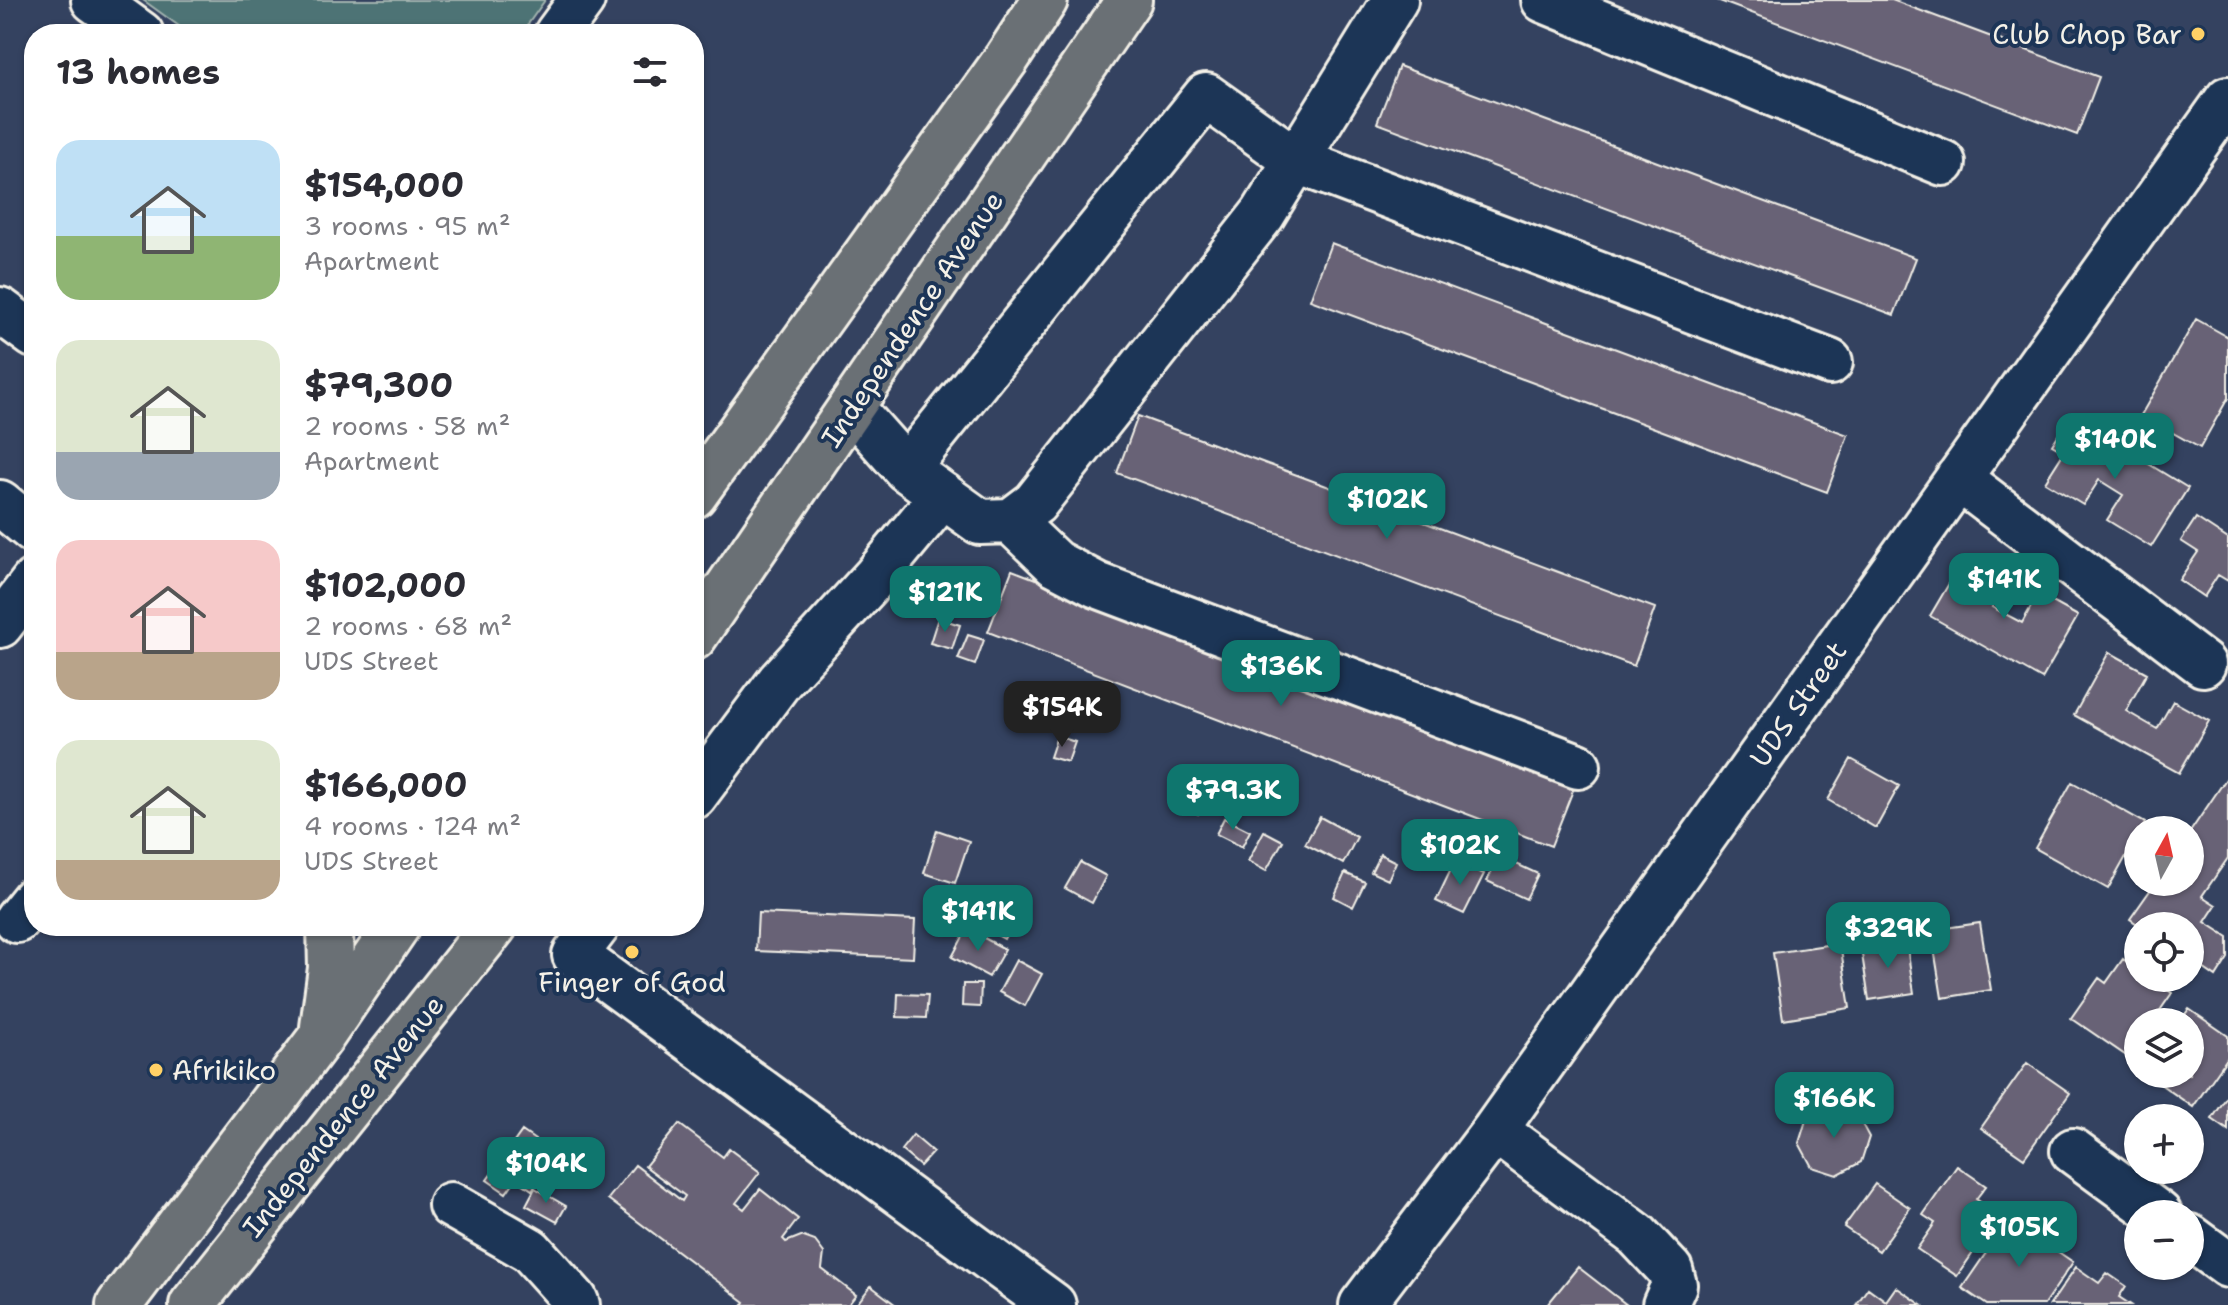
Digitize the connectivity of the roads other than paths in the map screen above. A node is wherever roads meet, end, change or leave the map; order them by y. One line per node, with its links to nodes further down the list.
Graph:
1 (94, 0): 7 (street)
2 (582, 0): 8 (street)
3 (1045, 0): 18 (highway)
4 (1129, 0): 15 (highway, Independence Avenue)
5 (1395, 0): 10 (street)
6 (1544, 0): 11 (street)
7 (127, 24)
8 (564, 24)
9 (2228, 99): 17 (street, UDS Street)
10 (1297, 161): 14 (street); 16 (street); 21 (street)
11 (1943, 163)
12 (0, 310): 13 (street)
13 (24, 328)
14 (1830, 362)
15 (851, 407): 16 (street); 24 (highway, Independence Avenue)
16 (906, 469): 19 (street)
17 (1958, 478): 26 (street); 34 (street, UDS Street)
18 (704, 481)
19 (943, 495): 21 (street); 28 (street)
20 (0, 503): 22 (street)
21 (1011, 521): 27 (street)
22 (24, 523)
23 (24, 594): 25 (street)
24 (704, 622)
25 (0, 625)
26 (2203, 664)
27 (1578, 766)
28 (704, 783)
29 (330, 936): 33 (highway)
30 (390, 936): 33 (highway, Independence Avenue)
31 (483, 936): 41 (highway, Independence Avenue)
32 (586, 940): 43 (street)
33 (322, 1036): 40 (highway, Independence Avenue)
34 (1495, 1130): 44 (street, UDS Street); 45 (street)
35 (2073, 1151): 36 (street)
36 (2140, 1200)
37 (451, 1205): 42 (street)
38 (2204, 1247): 39 (street)
39 (2228, 1265)
40 (119, 1305)
41 (192, 1305)
42 (577, 1305)
43 (1053, 1305)
44 (1362, 1305)
45 (1665, 1305)

